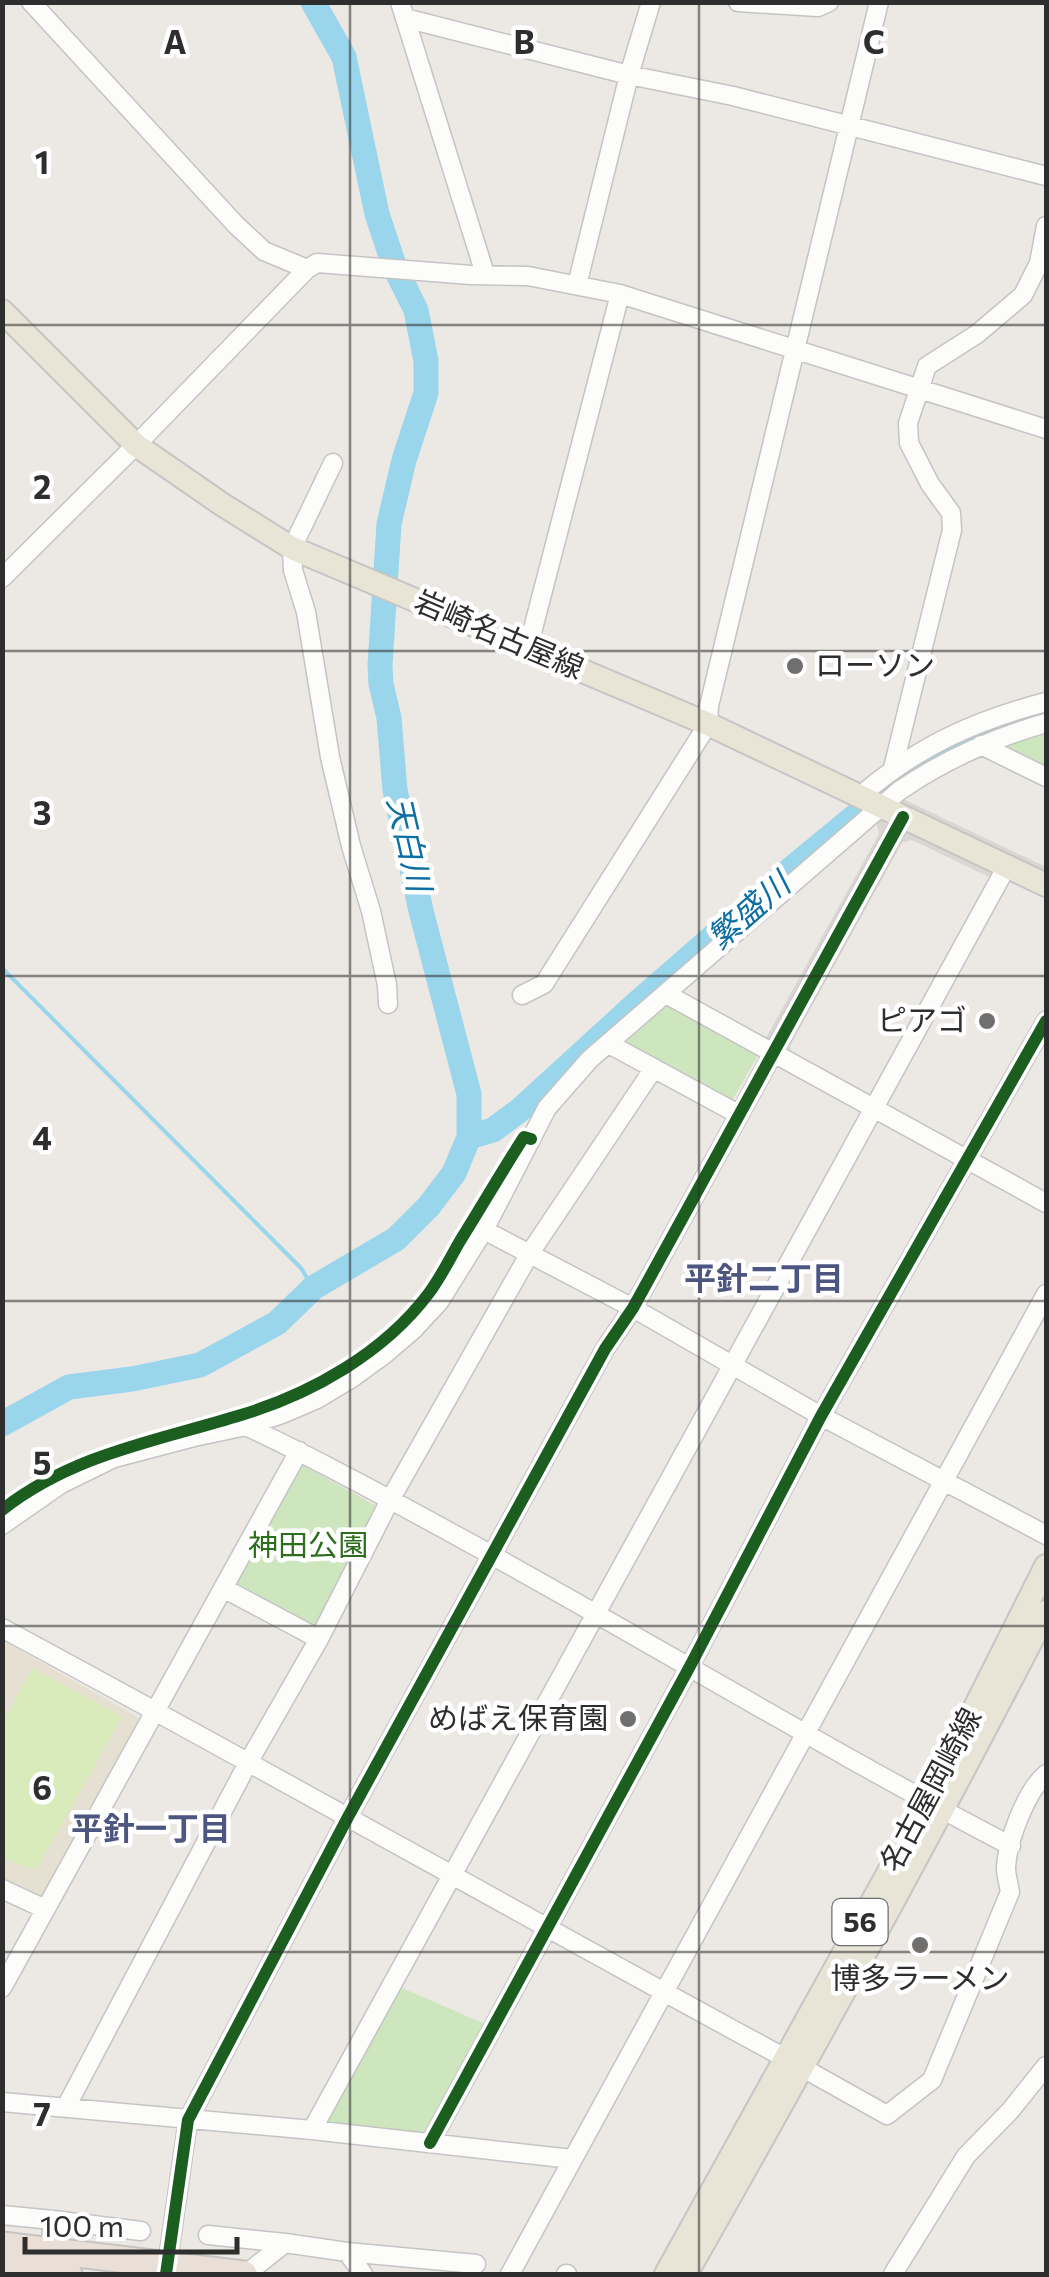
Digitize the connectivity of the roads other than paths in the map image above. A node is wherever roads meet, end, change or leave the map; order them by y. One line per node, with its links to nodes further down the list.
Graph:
1 (30, 2): 11 (street)
2 (651, 2): 7 (street)
3 (738, 2): 4 (street)
4 (829, 2)
5 (879, 2): 8 (street)
6 (403, 10): 7 (street); 12 (street)
7 (629, 75): 8 (street); 13 (street)
8 (849, 127): 9 (street); 16 (street)
9 (1046, 176)
10 (1046, 226): 17 (street)
11 (307, 269): 12 (street); 19 (street)
12 (478, 274): 13 (street)
13 (577, 285): 14 (street)
14 (620, 294): 16 (street); 23 (street)
15 (2, 310): 19 (main road, 岩崎名古屋線)
16 (795, 350): 17 (street); 26 (street)
17 (921, 390): 18 (street); 28 (street)
18 (1046, 429)
19 (136, 445): 21 (main road, 岩崎名古屋線); 22 (street)
20 (332, 462): 21 (street)
21 (292, 548): 23 (main road, 岩崎名古屋線); 36 (street)
22 (2, 578)
23 (528, 648): 26 (main road, 岩崎名古屋線)
24 (1046, 702): 28 (street)
25 (1046, 723): 27 (street)
26 (708, 724): 30 (main road, 岩崎名古屋線); 35 (street)
27 (981, 745): 29 (street); 30 (street)
28 (893, 768): 30 (street)
29 (1046, 777)
30 (871, 801): 31 (main road, 岩崎名古屋線); 34 (street)
31 (904, 817): 32 (main road, 岩崎名古屋線); 39 (street)
32 (1007, 866): 33 (main road, 岩崎名古屋線); 41 (street)
33 (1046, 885)
34 (666, 994): 38 (street); 39 (street)
35 (522, 995)
36 (388, 1004)
37 (1046, 1021): 43 (street)
38 (609, 1044): 40 (street); 45 (street)
39 (773, 1052): 41 (street); 42 (street)
40 (654, 1068): 42 (street); 46 (street)
41 (874, 1108): 43 (street); 49 (street)
42 (738, 1114): 48 (street)
43 (969, 1160): 44 (street); 50 (street)
44 (1046, 1203)
45 (484, 1230): 46 (street); 51 (street)
46 (530, 1253): 48 (street); 54 (street)
47 (1046, 1294): 53 (street)
48 (632, 1308): 49 (street); 57 (street)
49 (732, 1364): 50 (street); 60 (street)
50 (821, 1416): 53 (street); 64 (street)
51 (246, 1426): 52 (street); 55 (street)
52 (298, 1451): 54 (street); 59 (street)
53 (945, 1480): 56 (street); 66 (street)
54 (390, 1500): 57 (street); 63 (street)
55 (2, 1525)
56 (1046, 1536)
57 (492, 1556): 60 (street); 70 (street)
58 (1046, 1566): 69 (main road, 名古屋岡崎線 / 56)
59 (223, 1588): 63 (street); 65 (street)
60 (595, 1612): 64 (street); 72 (street)
61 (1046, 1612): 69 (main road, 名古屋岡崎線 / 56)
62 (2, 1628): 65 (street)
63 (320, 1639): 67 (street)
64 (689, 1668): 66 (street); 75 (street)
65 (155, 1710): 67 (street); 74 (street)
66 (806, 1734): 69 (street); 77 (street)
67 (250, 1761): 70 (street); 81 (street)
68 (1046, 1774): 71 (street)
69 (935, 1807): 71 (street); 78 (main road, 名古屋岡崎線 / 56)
70 (348, 1818): 72 (street); 82 (street)
71 (1011, 1846): 78 (street)
72 (451, 1874): 75 (street); 83 (street)
73 (2, 1888): 74 (street)
74 (45, 1909): 76 (street)
75 (547, 1929): 77 (street); 84 (street)
76 (2, 1988)
77 (664, 1992): 78 (street); 85 (street)
78 (794, 2063): 101 (main road, 名古屋岡崎線 / 56); 102 (main road, 名古屋岡崎線 / 56)
79 (1046, 2066): 103 (street)
80 (2, 2102): 81 (street)
81 (66, 2107): 82 (street)
82 (188, 2120): 83 (street); 96 (street)
83 (312, 2130): 84 (street)
84 (430, 2142): 85 (street)
85 (572, 2159): 100 (street)
86 (2, 2214): 87 (street)
87 (53, 2220): 88 (street); 92 (street)
88 (141, 2231)
89 (208, 2236): 90 (street)
90 (285, 2243): 93 (street); 98 (street)
91 (2, 2245): 92 (highway)
92 (50, 2251): 96 (highway)
93 (347, 2252): 94 (street); 99 (street)
94 (476, 2264)
95 (2, 2267): 97 (highway)
96 (167, 2270): 98 (highway)
97 (69, 2274)
98 (245, 2274)
99 (364, 2274)
100 (510, 2274)
101 (666, 2274)
102 (686, 2274)
103 (893, 2274)

